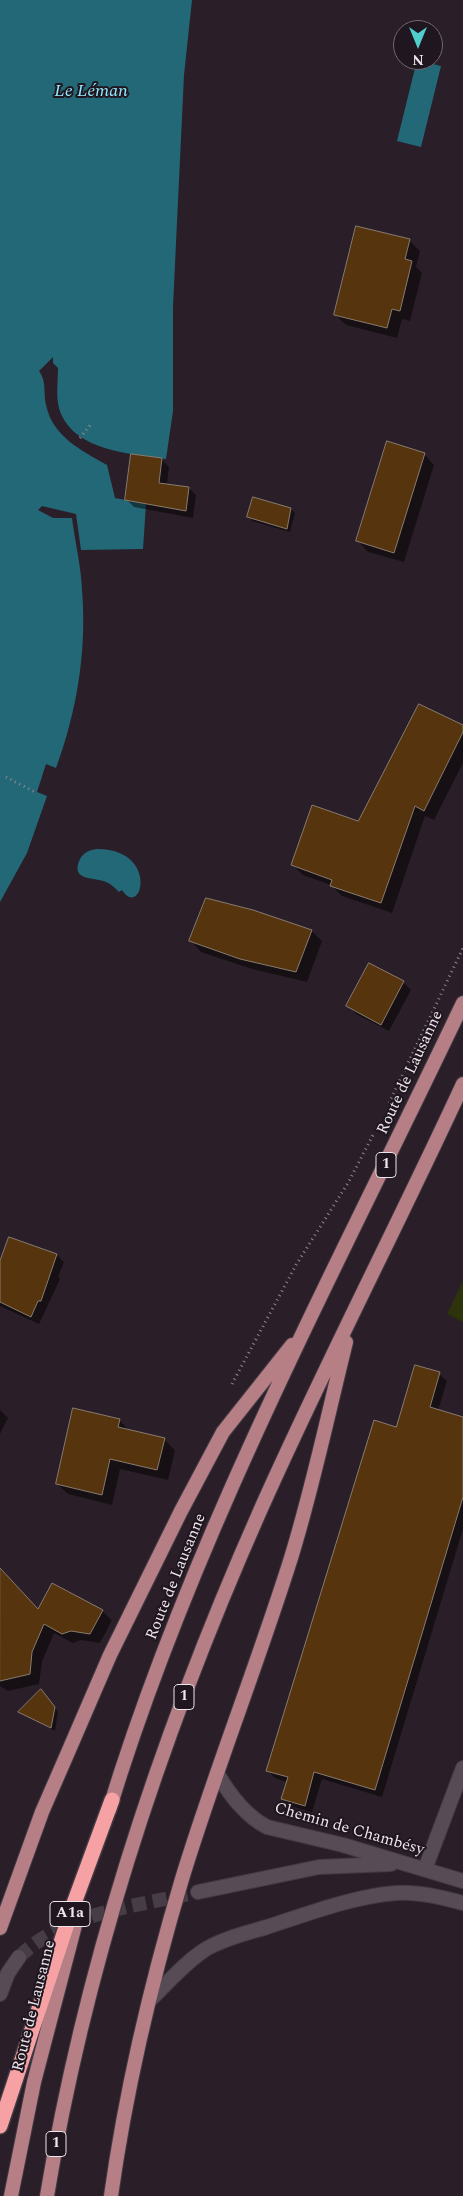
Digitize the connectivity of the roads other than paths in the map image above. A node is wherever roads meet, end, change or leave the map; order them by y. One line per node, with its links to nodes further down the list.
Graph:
1 (463, 1003): 4 (main road, Route de Lausanne / 1)
2 (463, 1084): 3 (main road, 1)
3 (352, 1320): 6 (main road); 19 (main road, 1)
4 (308, 1325): 7 (main road, Route de Lausanne / 1); 13 (main road)
5 (463, 1768): 9 (street)
6 (218, 1773): 8 (street, Chemin de Chambésy); 16 (main road)
7 (112, 1800): 17 (highway, A1a); 18 (main road, Route de Lausanne / 1)
8 (405, 1864): 9 (street, Chemin de Chambésy); 11 (street)
9 (424, 1869): 10 (street, Chemin de Chambésy)
10 (463, 1881)
11 (198, 1892)
12 (463, 1903): 16 (street)
13 (0, 1928)
14 (19, 1957): 15 (street)
15 (0, 1994)
16 (150, 2000): 20 (main road)
17 (0, 2126)
18 (10, 2196)
19 (47, 2196)
20 (111, 2196)

